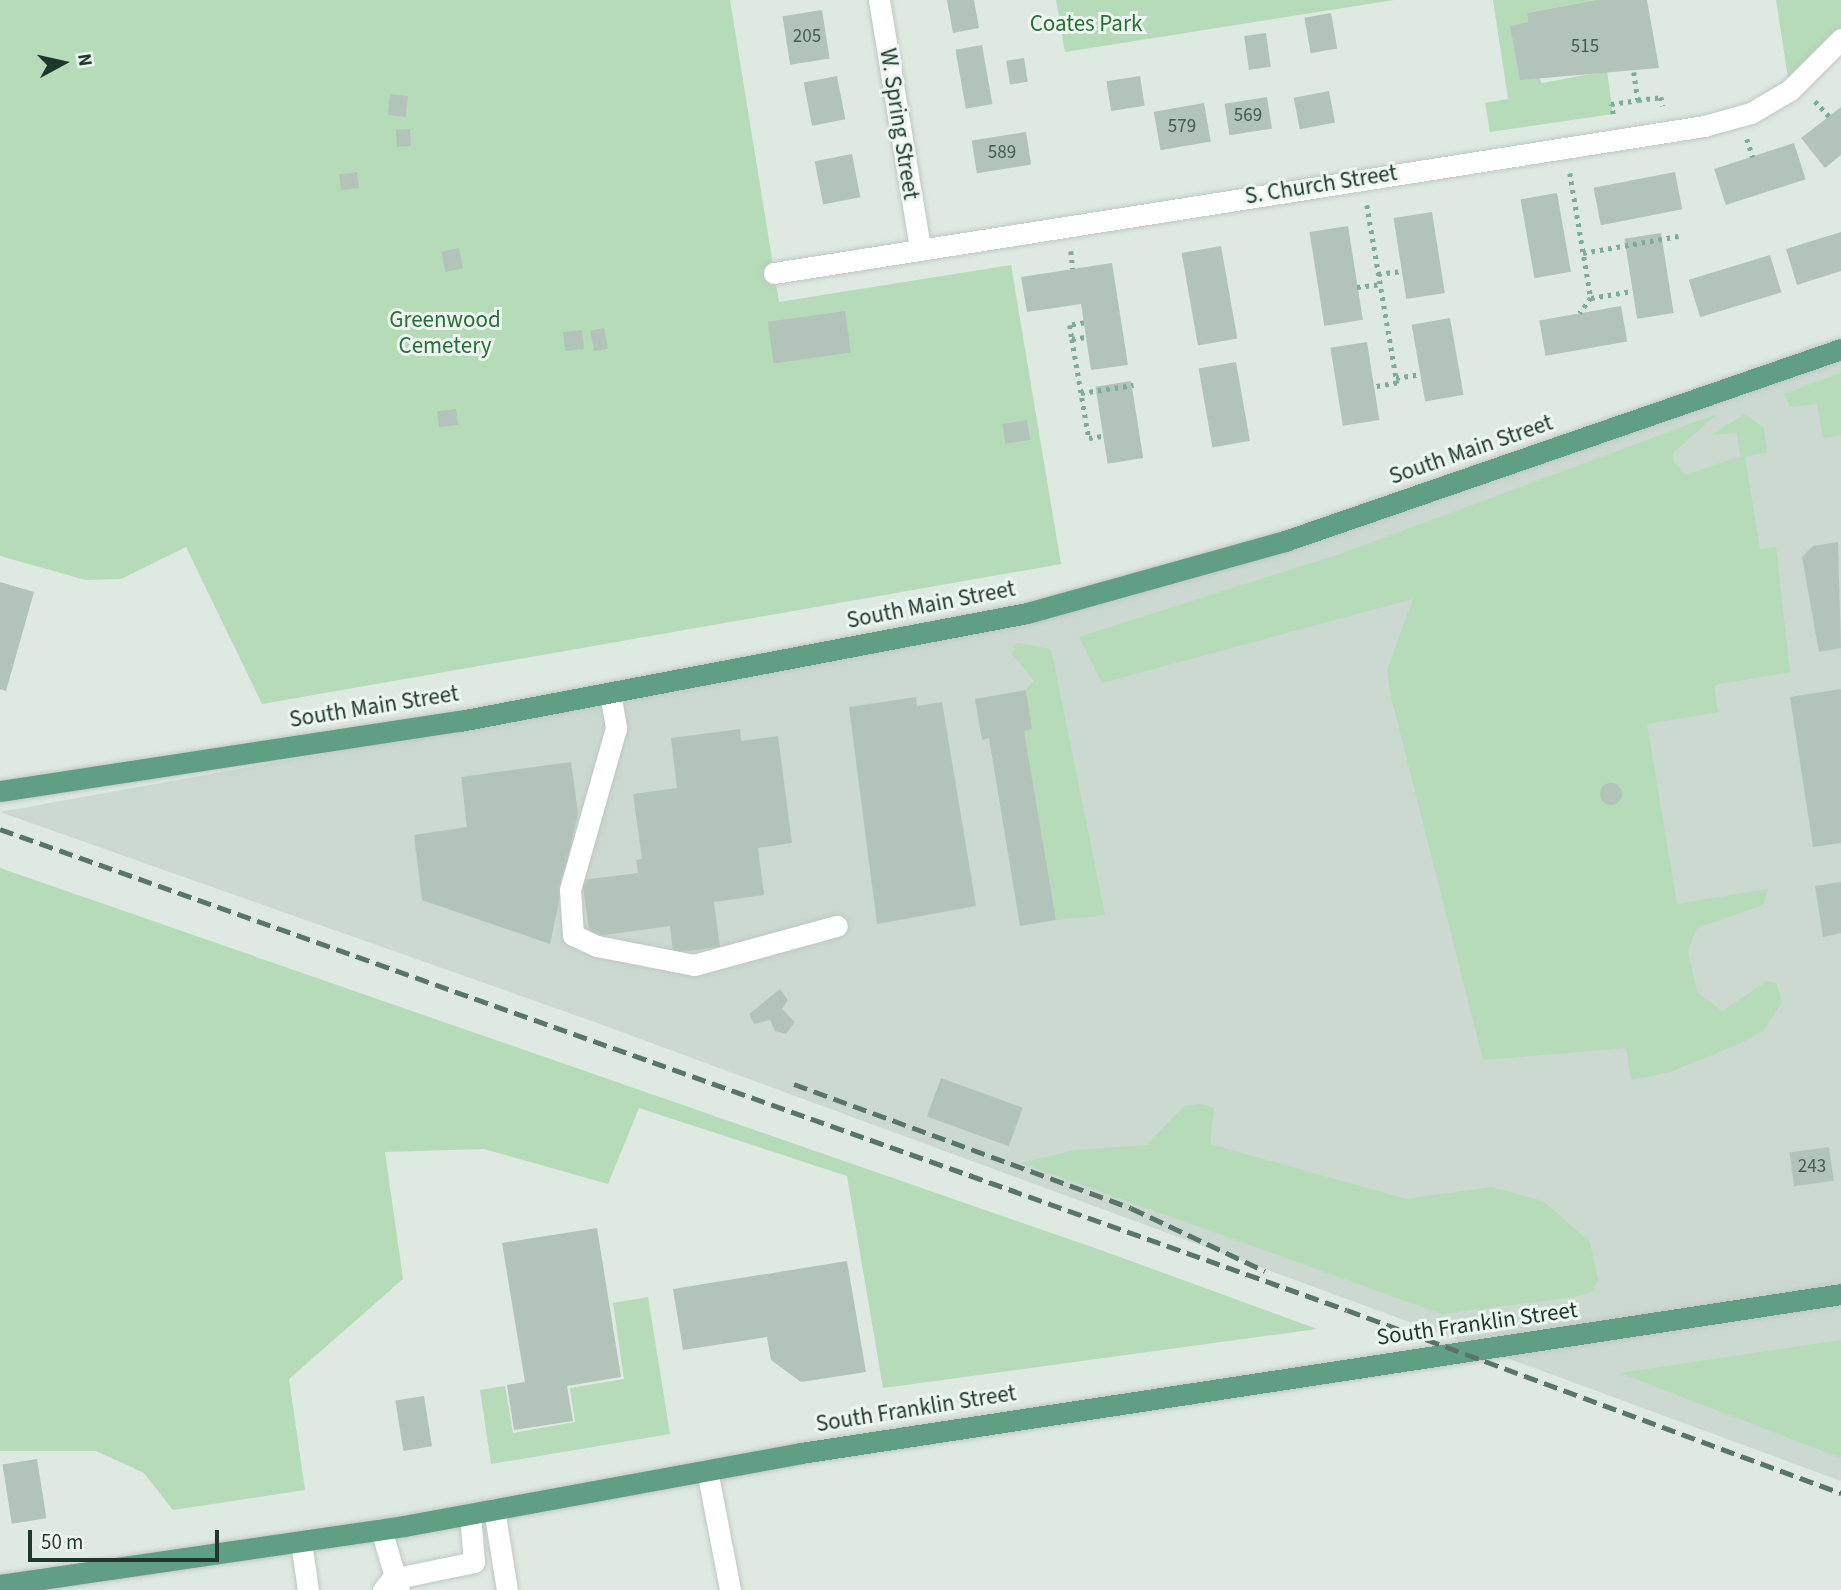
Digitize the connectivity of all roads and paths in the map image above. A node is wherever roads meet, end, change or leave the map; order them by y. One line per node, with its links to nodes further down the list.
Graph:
1 (878, 0): 14 (street, W. Spring Street)
2 (1841, 39): 14 (street, S. Church Street)
3 (1634, 72): 4 (path)
4 (1637, 100): 6 (path); 7 (path)
5 (1815, 101): 8 (path)
6 (1663, 106)
7 (1612, 114)
8 (1829, 116)
9 (1747, 139): 10 (path)
10 (1753, 157)
11 (1570, 173): 16 (path)
12 (1367, 205): 20 (path)
13 (1678, 236): 16 (path)
14 (920, 248): 19 (street, S. Church Street)
15 (1071, 251): 17 (path)
16 (1583, 253): 24 (path)
17 (1073, 269)
18 (1402, 271): 20 (path)
19 (774, 273)
20 (1378, 274): 21 (path)
21 (1380, 284): 22 (path); 31 (path)
22 (1357, 287)
23 (1632, 291): 24 (path)
24 (1591, 298): 25 (path)
25 (1580, 313)
26 (1084, 323): 28 (path)
27 (1086, 337): 28 (path)
28 (1072, 340): 34 (path)
29 (1841, 349): 36 (main road, South Main Street)
30 (1420, 374): 31 (path)
31 (1396, 378): 33 (path)
32 (1133, 385): 34 (path)
33 (1374, 387)
34 (1082, 393): 35 (path)
35 (1102, 436)
36 (610, 693): 37 (main road, South Main Street); 38 (street)
37 (0, 791)
38 (838, 926)
39 (1841, 1294): 40 (main road, South Franklin Street)
40 (707, 1470): 41 (main road, South Franklin Street); 49 (street)
41 (494, 1509): 42 (main road, South Franklin Street); 48 (street)
42 (470, 1514): 43 (main road, South Franklin Street); 46 (street)
43 (381, 1529): 44 (main road, South Franklin Street); 46 (street)
44 (301, 1542): 45 (main road, South Franklin Street); 47 (street)
45 (0, 1586)
46 (391, 1586)
47 (308, 1590)
48 (507, 1590)
49 (730, 1590)

